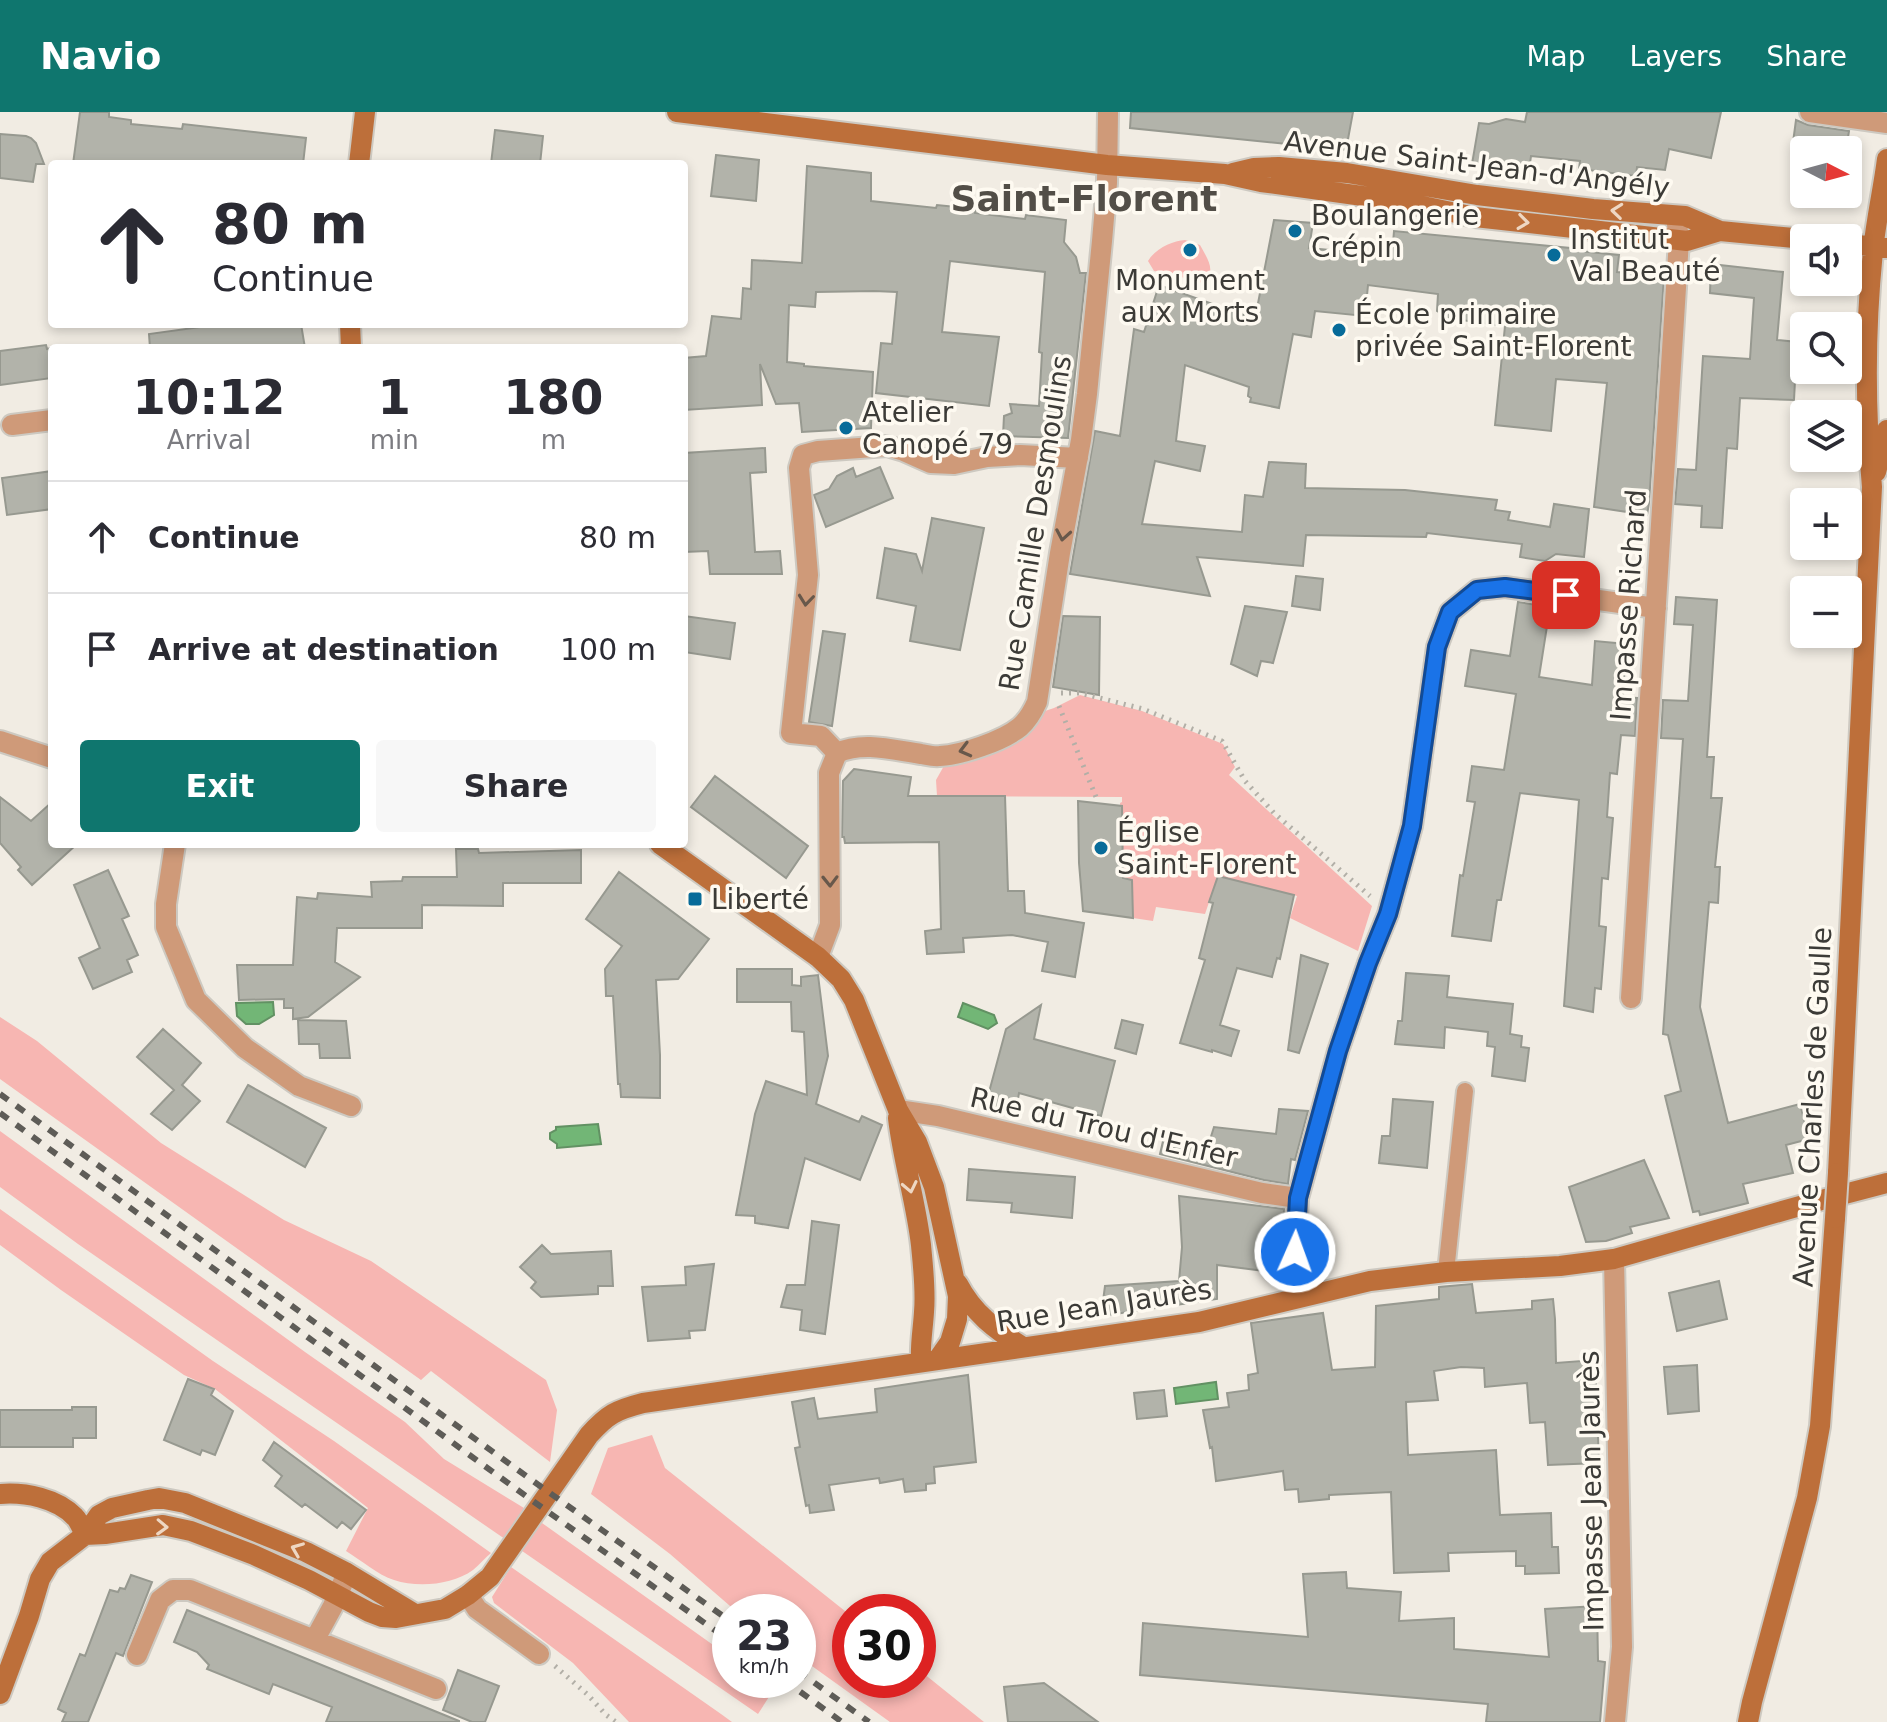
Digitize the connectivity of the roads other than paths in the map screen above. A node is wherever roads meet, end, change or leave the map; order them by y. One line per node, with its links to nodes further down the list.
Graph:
1 (365, 112): 7 (street)
2 (677, 112): 8 (street, Avenue Saint-Jean-d'Angély)
3 (1108, 112): 8 (street, Rue Camille Desmoulins)
4 (1810, 112): 5 (street)
5 (1887, 123)
6 (1887, 159): 14 (street, Avenue Charles de Gaulle)
7 (359, 160)
8 (1107, 165): 9 (street, Avenue Saint-Jean-d'Angély); 18 (street, Rue Camille Desmoulins)
9 (1225, 174): 10 (street, Avenue Saint-Jean-d'Angély, one-way to 9); 13 (street, Avenue Saint-Jean-d'Angély, one-way to 13)
10 (1676, 216): 11 (street, Avenue Saint-Jean-d'Angély); 13 (street, Impasse Richard)
11 (1720, 231): 12 (street, Avenue Saint-Jean-d'Angély); 13 (street, Avenue Saint-Jean-d'Angély)
12 (1790, 238)
13 (1679, 240): 20 (street, Impasse Richard)
14 (1880, 248): 19 (street, Avenue Charles de Gaulle)
15 (48, 420): 16 (street)
16 (12, 425)
17 (1887, 430): 19 (street, Avenue Charles de Gaulle)
18 (1078, 458): 22 (street, Rue Camille Desmoulins, one-way to 22); 22 (street, one-way to 22)
19 (1872, 487): 51 (street, Avenue Charles de Gaulle, bridge)
20 (1656, 608): 27 (street, Impasse Richard); 32 (street)
21 (0, 741): 23 (street)
22 (837, 753): 26 (street, one-way to 26)
23 (48, 757)
24 (174, 848): 29 (street)
25 (666, 848): 26 (street)
26 (818, 957): 30 (street)
27 (1631, 998)
28 (1465, 1091): 34 (lane)
29 (351, 1106)
30 (898, 1110): 32 (street, Rue du Trou d'Enfer); 35 (street); 38 (street, one-way to 38)
31 (1887, 1183): 33 (street, Rue Jean Jaurès)
32 (1298, 1198): 36 (street)
33 (1614, 1259): 34 (street, Rue Jean Jaurès); 50 (street, Impasse Jean Jaurès)
34 (1446, 1272): 36 (street, Rue Jean Jaurès)
35 (953, 1274): 37 (street); 38 (street)
36 (1297, 1297): 37 (street, Rue Jean Jaurès)
37 (1023, 1347): 38 (street, Rue Jean Jaurès)
38 (930, 1360): 43 (street, Rue Jean Jaurès)
39 (0, 1494): 40 (street)
40 (85, 1535): 41 (street, one-way to 40); 42 (street, Rue Jean Jaurès, one-way to 42); 49 (street)
41 (347, 1573): 42 (street); 44 (street)
42 (337, 1595): 44 (street, Rue Jean Jaurès); 45 (street)
43 (468, 1595): 44 (street, Rue Jean Jaurès); 46 (street)
44 (415, 1614)
45 (315, 1639): 47 (street); 48 (street)
46 (539, 1654)
47 (137, 1655)
48 (436, 1689)
49 (0, 1694)
50 (1615, 1722)
51 (1748, 1722)

